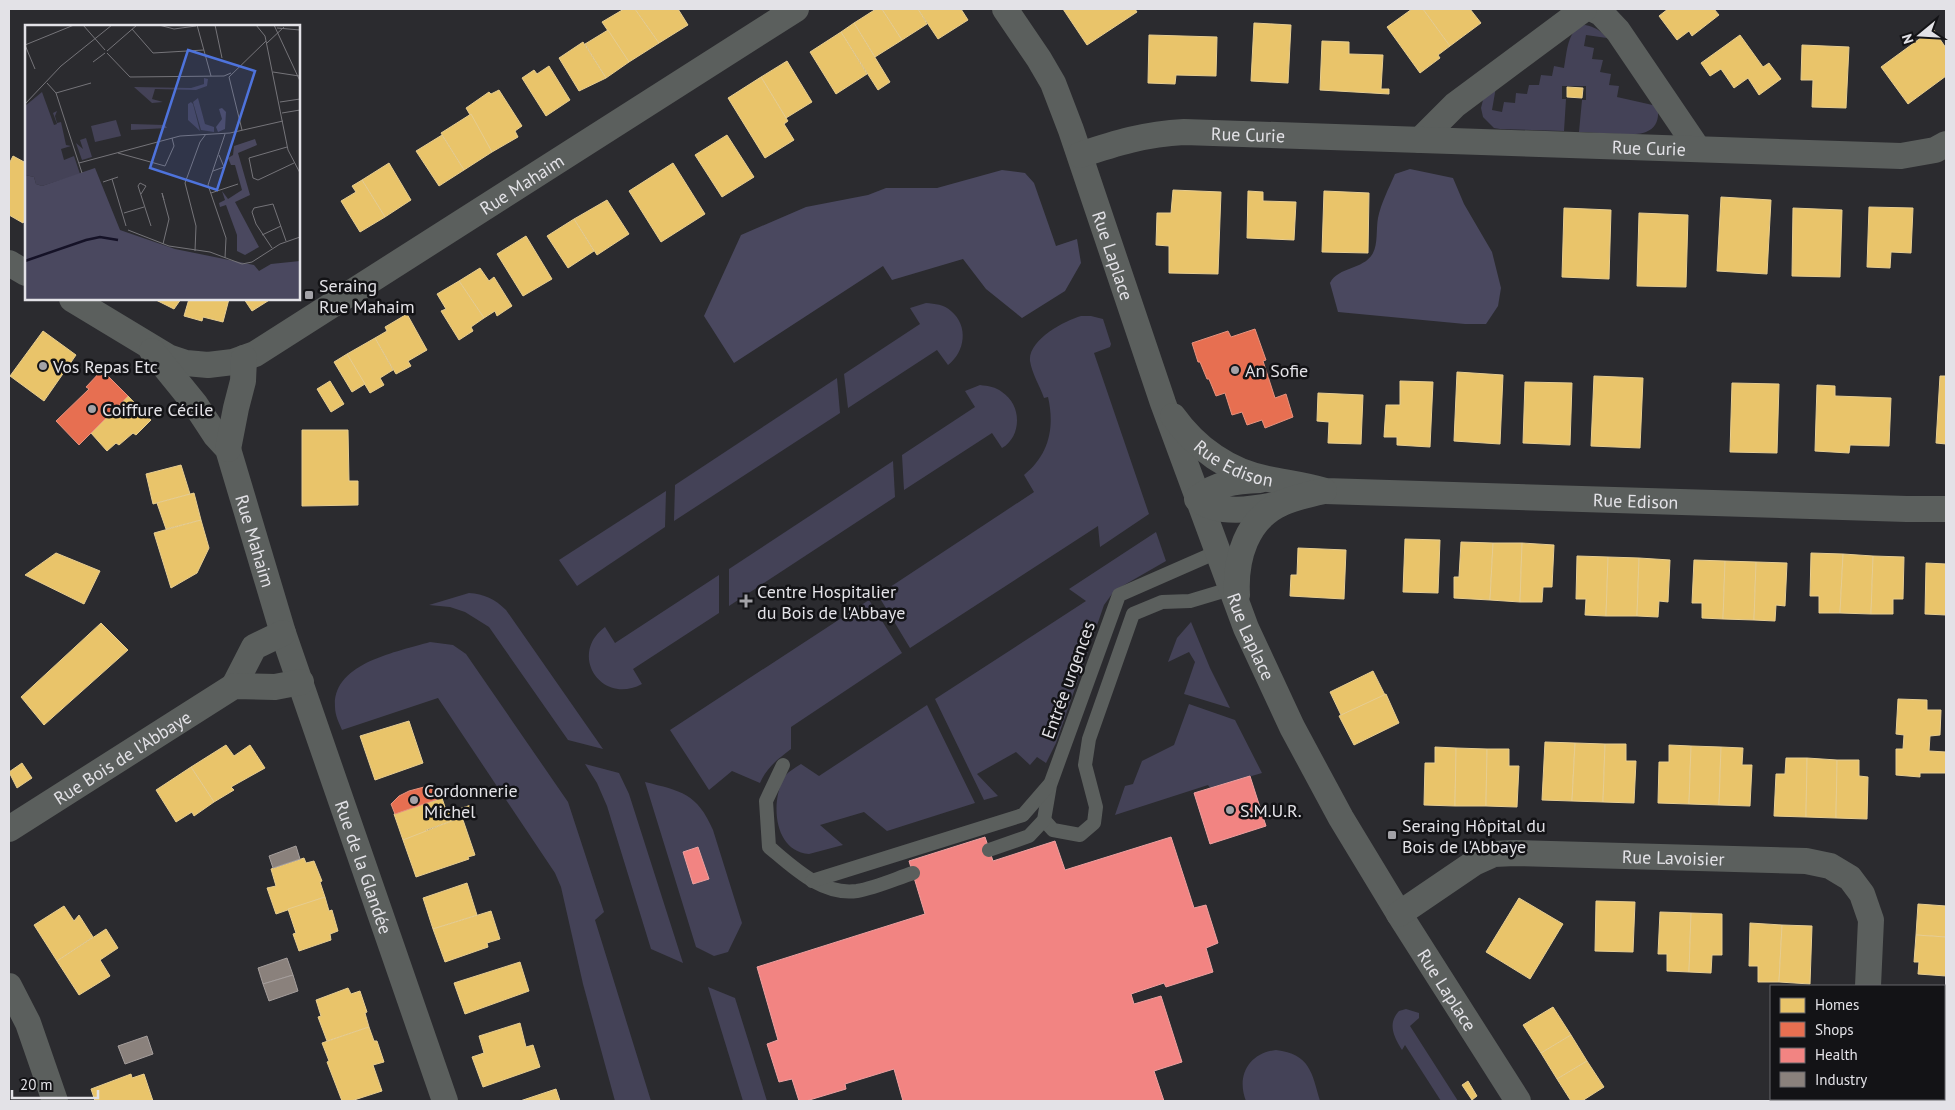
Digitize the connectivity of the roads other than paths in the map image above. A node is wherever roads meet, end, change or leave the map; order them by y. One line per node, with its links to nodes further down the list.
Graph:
1 (796, 9): 13 (street, Rue Mahaim)
2 (1004, 9): 8 (street, Rue Laplace)
3 (1584, 9): 5 (street)
4 (1593, 9): 7 (street, Rue Curie)
5 (1420, 140): 7 (street, Rue Curie); 8 (street, Rue Curie)
6 (1946, 144): 7 (street, Rue Curie)
7 (1698, 149)
8 (1080, 155): 14 (street, Rue Laplace)
9 (9, 263): 10 (street)
10 (25, 272)
11 (74, 300): 12 (street, Rue Mahaim)
12 (147, 345): 13 (street, Rue Mahaim); 15 (street, Rue Mahaim)
13 (244, 358): 15 (street, Rue Mahaim)
14 (1163, 403): 16 (street, Rue Edison); 18 (street, Rue Laplace)
15 (228, 450): 23 (street, Rue Mahaim)
16 (1268, 480): 17 (street, Rue Edison); 18 (street)
17 (1325, 490): 19 (street, Rue Edison); 20 (street, Rue Edison)
18 (1197, 499): 19 (street); 21 (street, Rue Laplace)
19 (1281, 504): 22 (street, Rue Edison)
20 (1946, 509)
21 (1217, 552): 22 (street, Rue Laplace); 27 (lane, Entrée urgences)
22 (1234, 600): 28 (lane); 33 (street, Rue Laplace)
23 (283, 633): 24 (street, Rue de la Glandée); 25 (street)
24 (301, 682): 25 (street); 37 (street, Rue de la Glandée)
25 (234, 686): 29 (street, Rue Bois de l'Abbaye)
26 (783, 765): 32 (lane)
27 (1050, 785): 28 (lane, Entrée urgences); 32 (lane)
28 (1044, 820): 30 (lane)
29 (9, 829)
30 (989, 850)
31 (912, 873): 32 (lane)
32 (812, 881)
33 (1399, 914): 34 (street, Rue Lavoisier); 38 (street, Rue Laplace)
34 (1868, 985)
35 (9, 986): 36 (street)
36 (55, 1101)
37 (445, 1101)
38 (1518, 1101)

